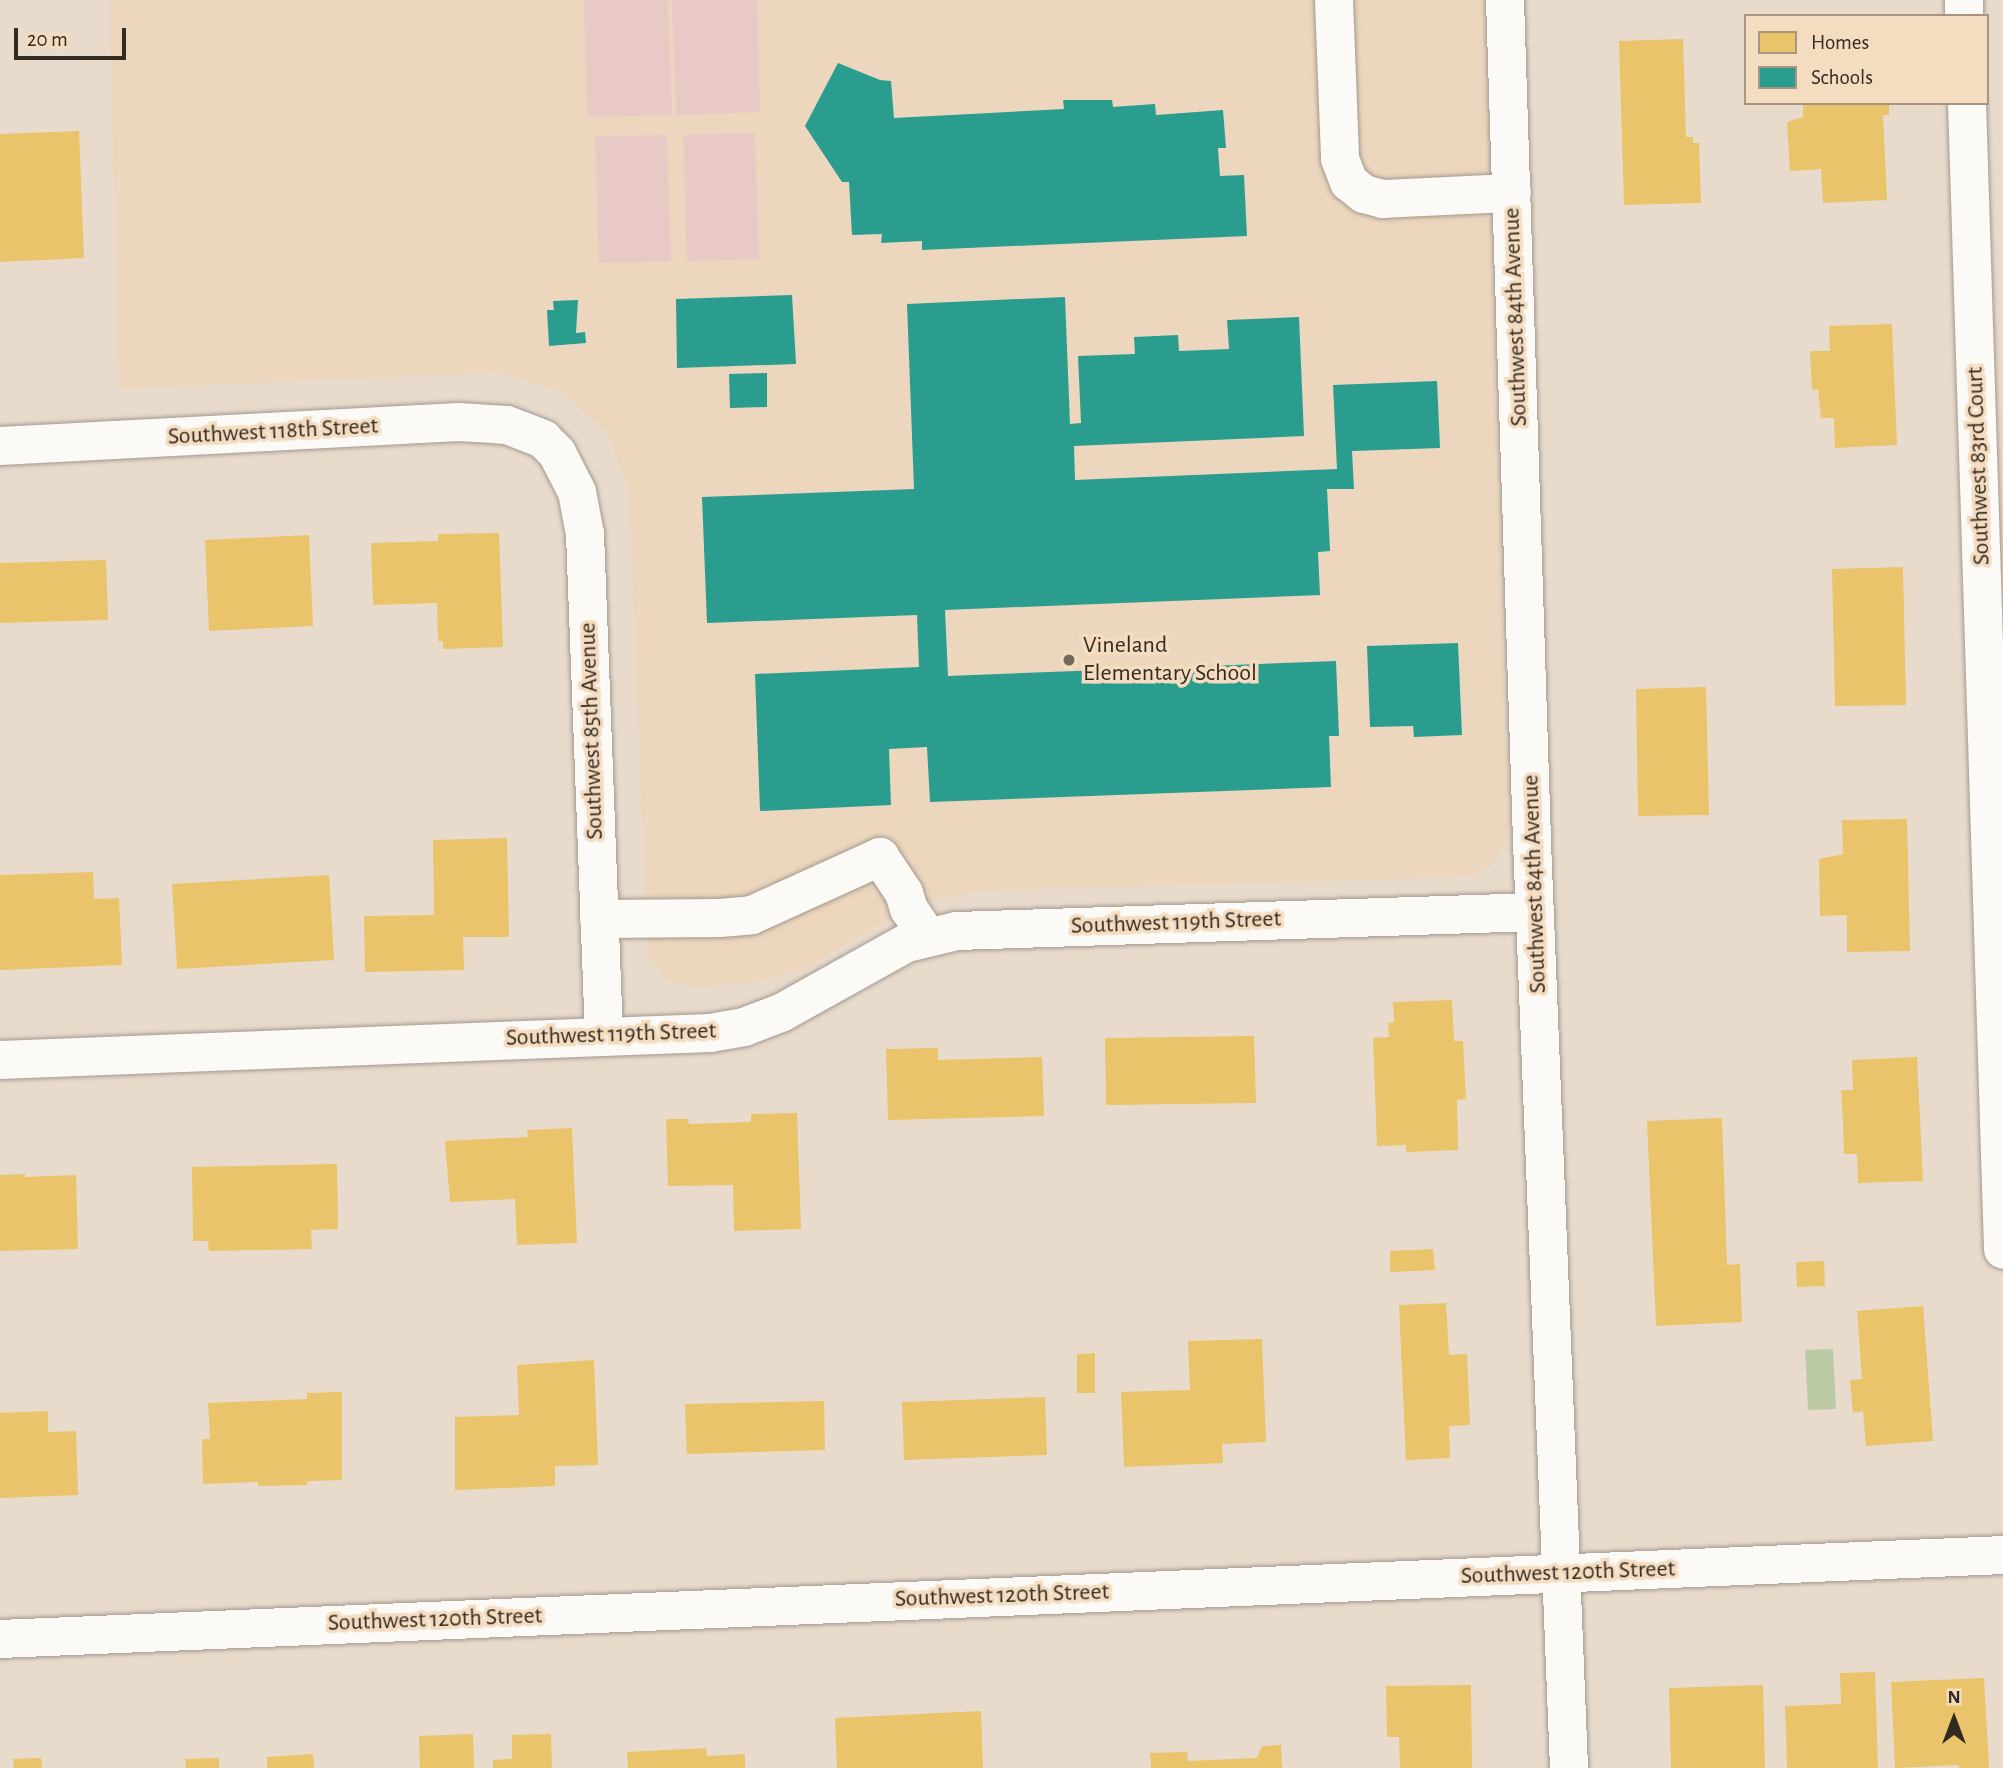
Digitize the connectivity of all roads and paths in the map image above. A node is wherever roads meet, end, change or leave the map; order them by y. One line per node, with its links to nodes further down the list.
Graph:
1 (1334, 0): 5 (street)
2 (1505, 0): 5 (street, Southwest 84th Avenue)
3 (1968, 105): 4 (street, Southwest 83rd Court)
4 (1986, 177): 8 (street, Southwest 83rd Court)
5 (1512, 193): 9 (street, Southwest 84th Avenue)
6 (542, 439): 7 (street, Southwest 118th Street); 10 (street, Southwest 85th Avenue)
7 (0, 446)
8 (1993, 628): 14 (street, Southwest 83rd Court)
9 (1535, 912): 11 (street, Southwest 119th Street); 17 (street, Southwest 84th Avenue)
10 (599, 919): 11 (street); 12 (street, Southwest 85th Avenue)
11 (927, 936): 12 (street, Southwest 119th Street)
12 (604, 1036): 13 (street, Southwest 119th Street)
13 (0, 1060)
14 (2000, 1081): 15 (street, Southwest 83rd Court)
15 (2003, 1249)
16 (2003, 1555): 17 (street, Southwest 120th Street)
17 (1562, 1572): 18 (street, Southwest 120th Street); 19 (street, Southwest 84th Avenue)
18 (0, 1639)
19 (1569, 1768)

